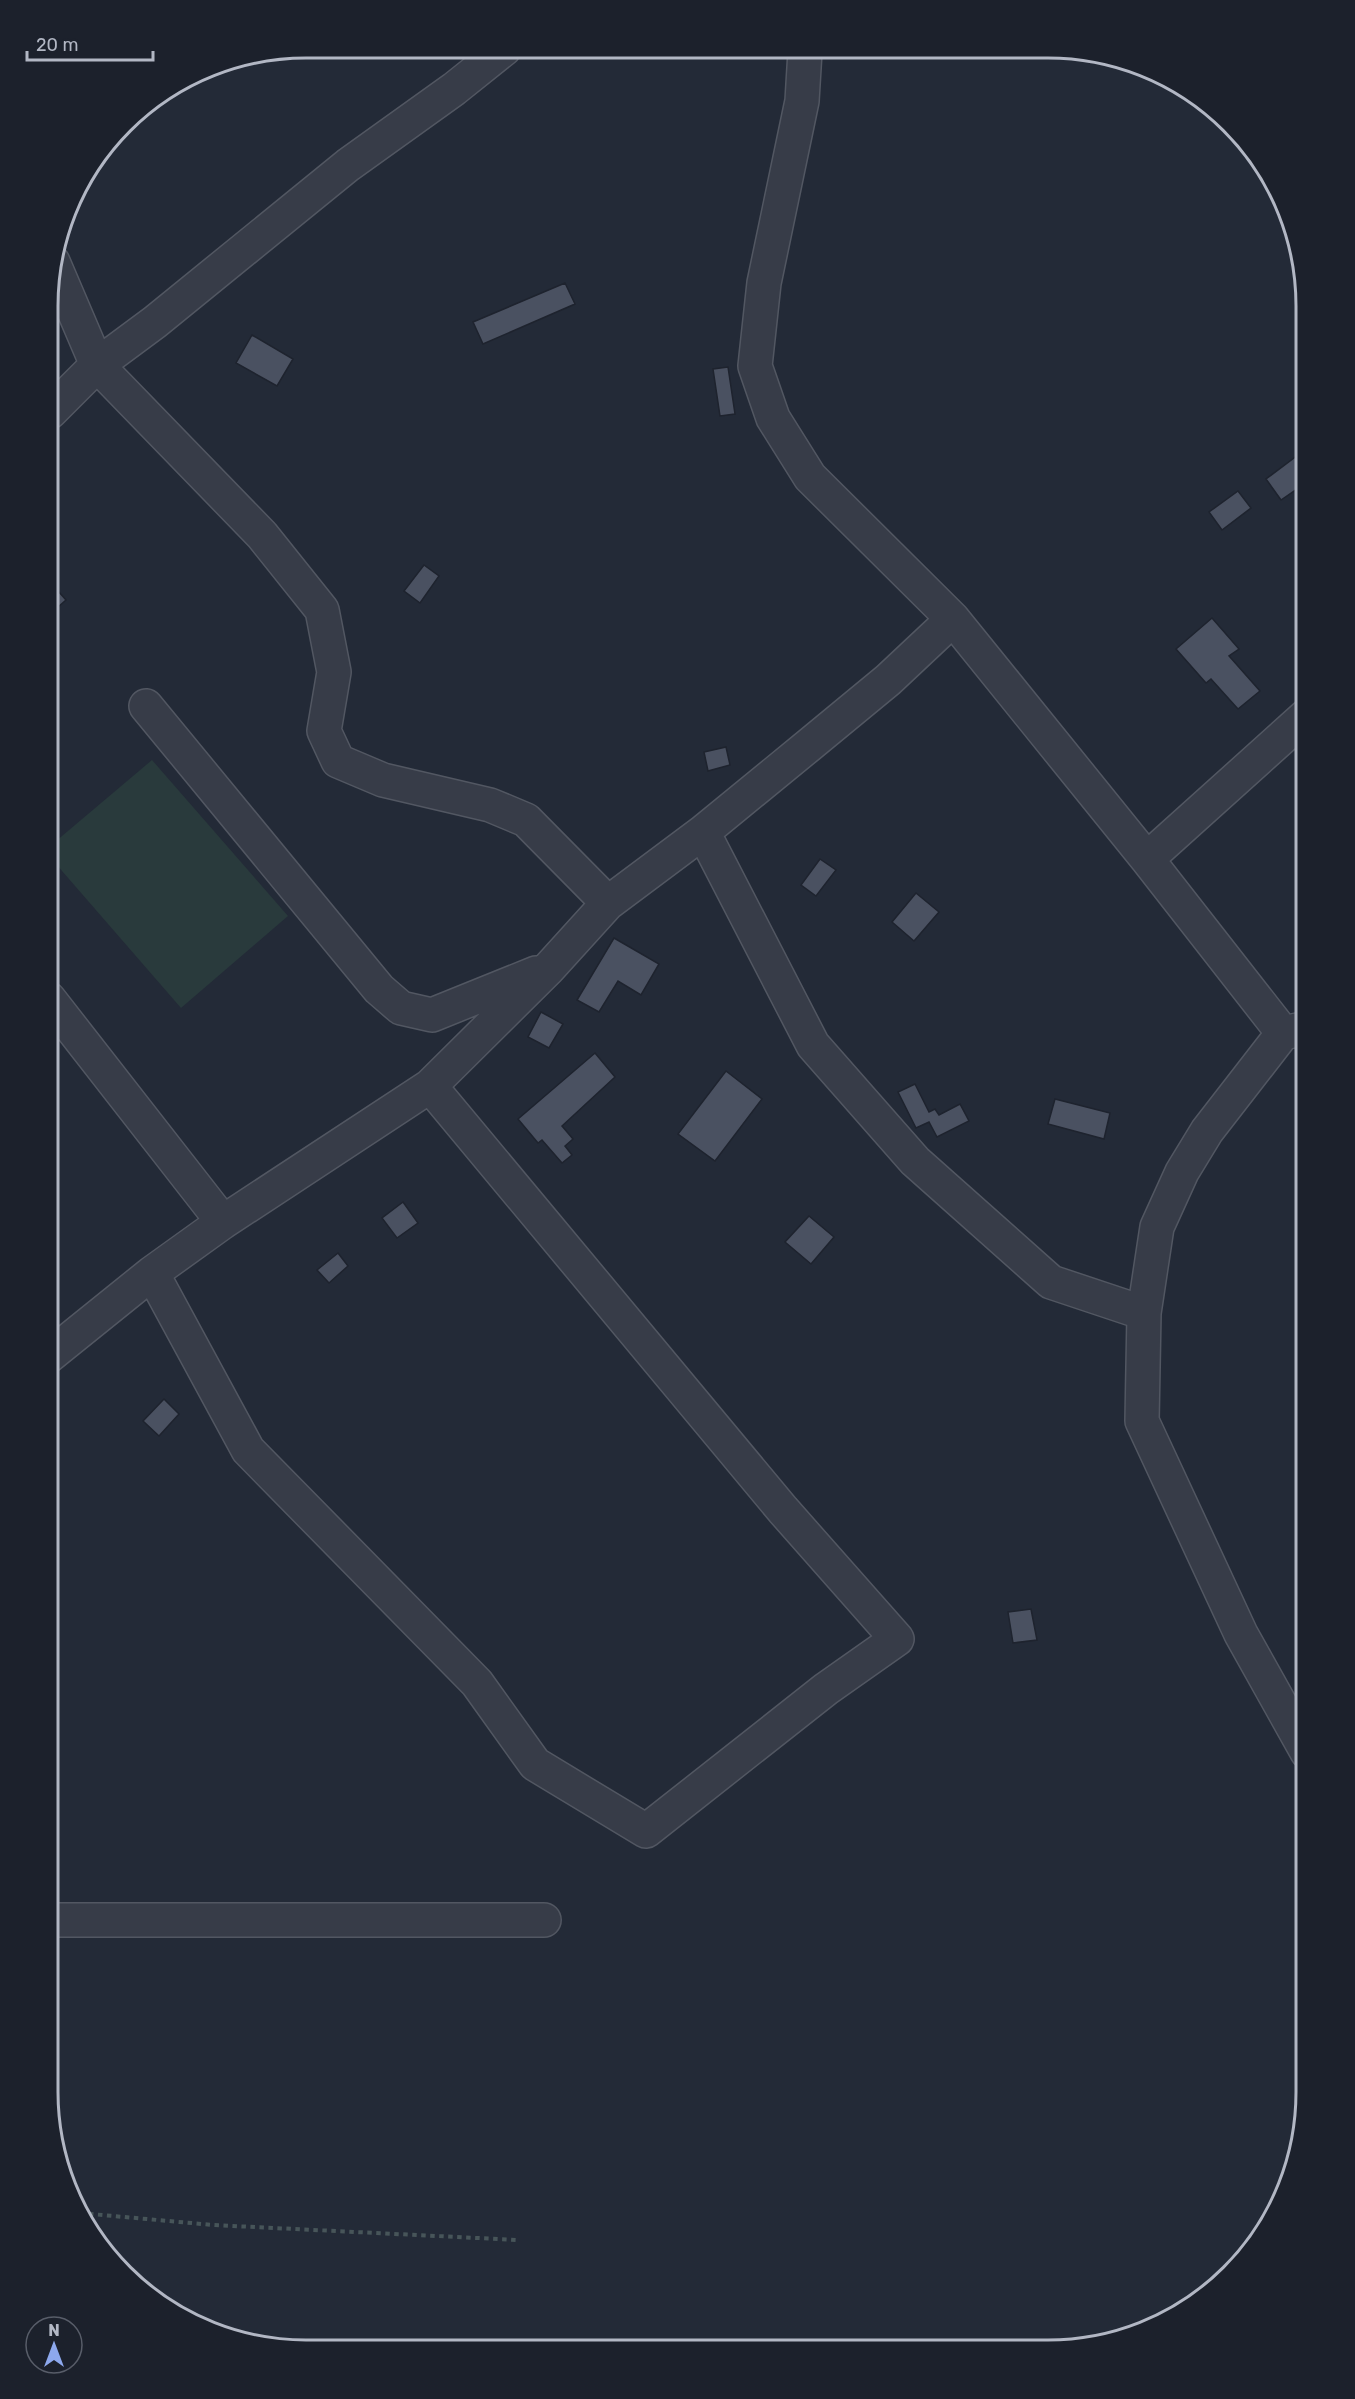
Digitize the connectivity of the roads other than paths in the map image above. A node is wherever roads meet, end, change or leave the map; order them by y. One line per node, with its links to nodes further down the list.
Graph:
1 (493, 58): 4 (street)
2 (805, 58): 6 (street)
3 (60, 279): 4 (street)
4 (97, 366): 5 (street); 11 (street)
5 (58, 404)
6 (953, 619): 9 (street); 10 (street)
7 (146, 706): 12 (street)
8 (1296, 725): 10 (street)
9 (703, 832): 11 (street); 18 (street)
10 (1147, 859): 14 (street)
11 (608, 903): 12 (street)
12 (549, 968): 15 (street)
13 (58, 1010): 16 (street)
14 (1295, 1031): 18 (street)
15 (430, 1086): 16 (street); 17 (street)
16 (224, 1222): 17 (street)
17 (152, 1273): 19 (street)
18 (1144, 1313): 20 (street)
19 (58, 1349)
20 (1296, 1734)
21 (58, 1920): 22 (street)
22 (544, 1920)

